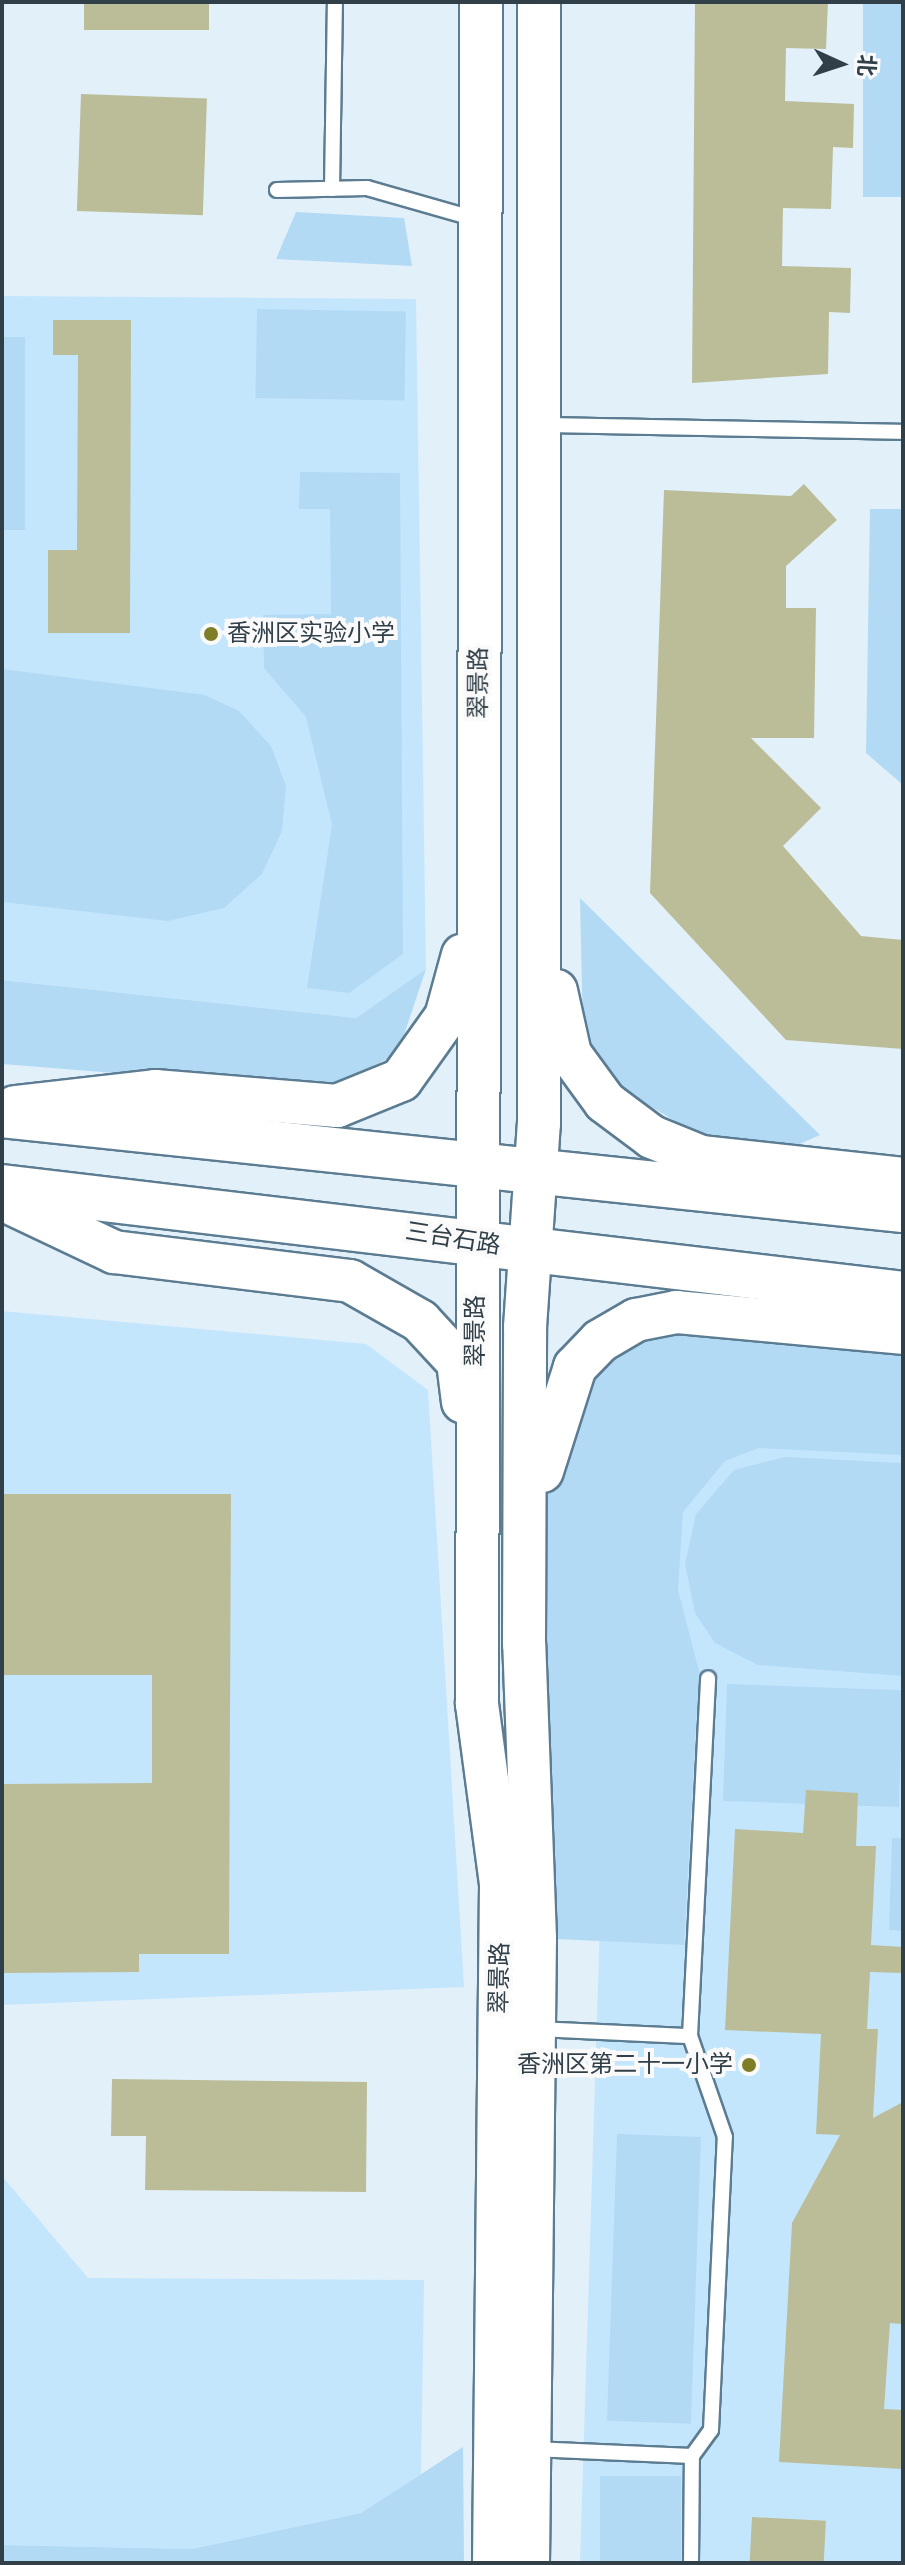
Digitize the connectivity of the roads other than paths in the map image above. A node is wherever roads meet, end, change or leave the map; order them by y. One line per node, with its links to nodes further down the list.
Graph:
1 (335, 2): 4 (lane)
2 (481, 2): 6 (main road, 翠景路)
3 (539, 2): 7 (main road, 翠景路)
4 (332, 189): 5 (lane); 6 (lane)
5 (277, 190)
6 (480, 220): 9 (main road, 翠景路)
7 (537, 424): 8 (lane); 10 (main road, 翠景路)
8 (903, 432)
9 (478, 900): 11 (main road); 13 (main road, 翠景路)
10 (540, 921): 14 (main road, 翠景路); 15 (main road)
11 (2, 1109)
12 (2, 1115): 13 (main road)
13 (476, 1164): 14 (main road); 19 (main road, 翠景路)
14 (537, 1169): 18 (main road); 20 (main road, 翠景路)
15 (903, 1179)
16 (2, 1187): 19 (main road, 三台石路)
17 (2, 1199): 23 (main road)
18 (903, 1210)
19 (476, 1239): 20 (main road, 三台石路); 23 (main road, 翠景路)
20 (534, 1254): 21 (main road, 三台石路); 24 (main road, 翠景路)
21 (903, 1294)
22 (903, 1333): 24 (main road)
23 (476, 1500): 30 (main road, 翠景路)
24 (524, 1644): 26 (main road, 翠景路)
25 (708, 1678): 27 (lane)
26 (534, 2029): 27 (lane); 28 (main road, 翠景路)
27 (690, 2036): 29 (lane)
28 (530, 2449): 29 (lane); 31 (main road, 翠景路)
29 (692, 2456): 32 (lane)
30 (494, 2563)
31 (528, 2563)
32 (691, 2563)

